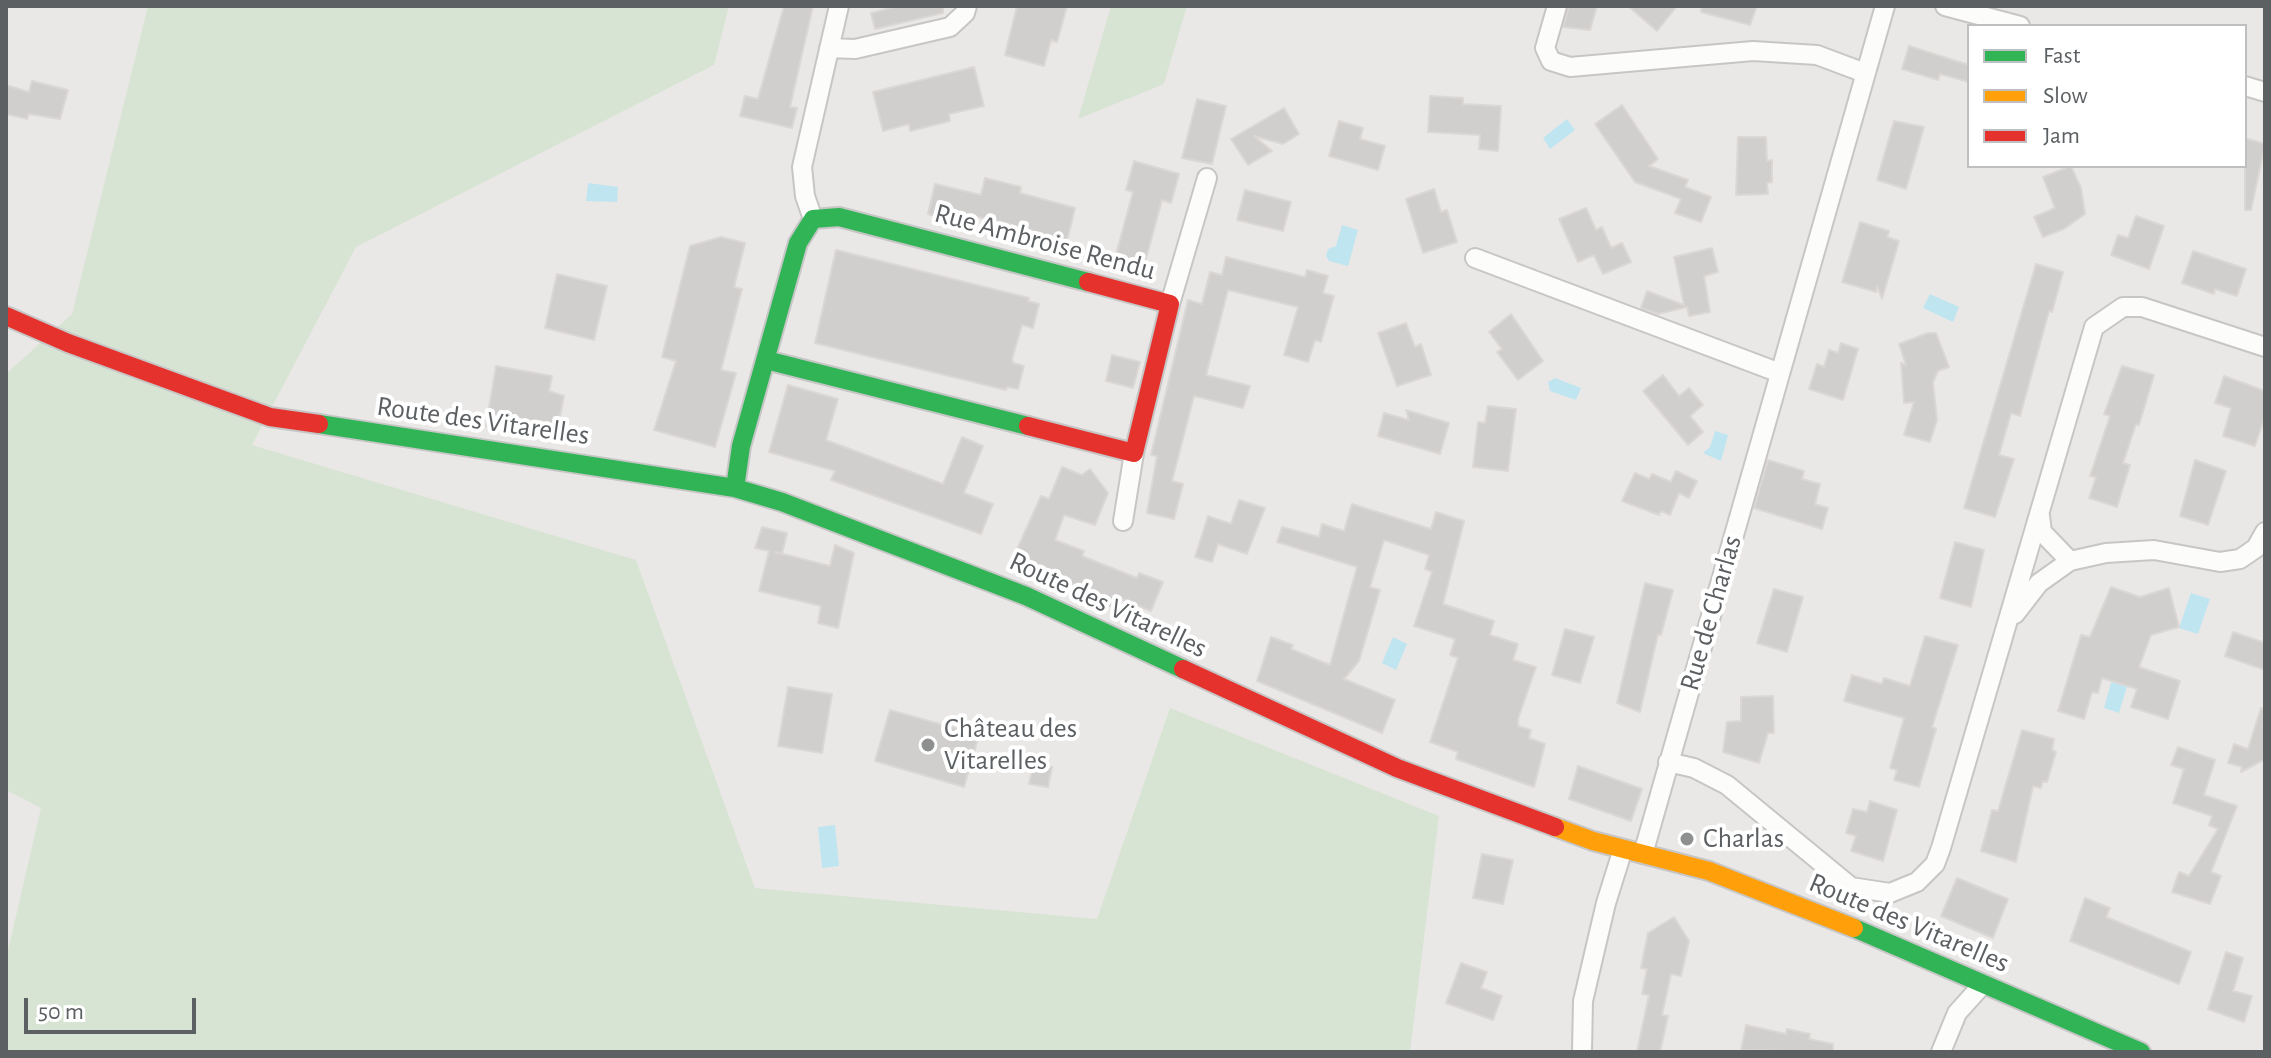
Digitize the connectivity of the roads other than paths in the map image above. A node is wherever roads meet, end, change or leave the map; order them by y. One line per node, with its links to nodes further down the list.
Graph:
1 (839, 6): 7 (street)
2 (967, 6): 7 (street)
3 (1557, 6): 8 (street)
4 (1885, 6): 8 (street, Rue de Charlas)
5 (1945, 6): 6 (street)
6 (2012, 24)
7 (829, 48): 10 (street)
8 (1865, 73): 16 (street, Rue de Charlas)
9 (1207, 178): 12 (street)
10 (813, 219): 12 (main road, Rue Ambroise Rendu); 15 (main road)
11 (1475, 258): 16 (street)
12 (1170, 304): 17 (main road, Rue Ambroise Rendu)
13 (12, 318): 18 (main road, Route des Vitarelles)
14 (2265, 347): 19 (street)
15 (766, 360): 17 (main road); 18 (main road)
16 (1780, 373): 24 (street, Rue de Charlas)
17 (1134, 453): 20 (street)
18 (735, 488): 25 (main road, Route des Vitarelles)
19 (2040, 509): 22 (street); 23 (street)
20 (1123, 521)
21 (2265, 532): 22 (street)
22 (2070, 561): 23 (street)
23 (2009, 623): 24 (street)
24 (1668, 762): 26 (street, Rue de Charlas)
25 (1623, 849): 26 (main road, Route des Vitarelles); 28 (street)
26 (1643, 854): 27 (main road, Route des Vitarelles)
27 (1983, 984): 29 (street); 30 (main road, Route des Vitarelles)
28 (1582, 1052)
29 (1941, 1052)
30 (2141, 1052)

